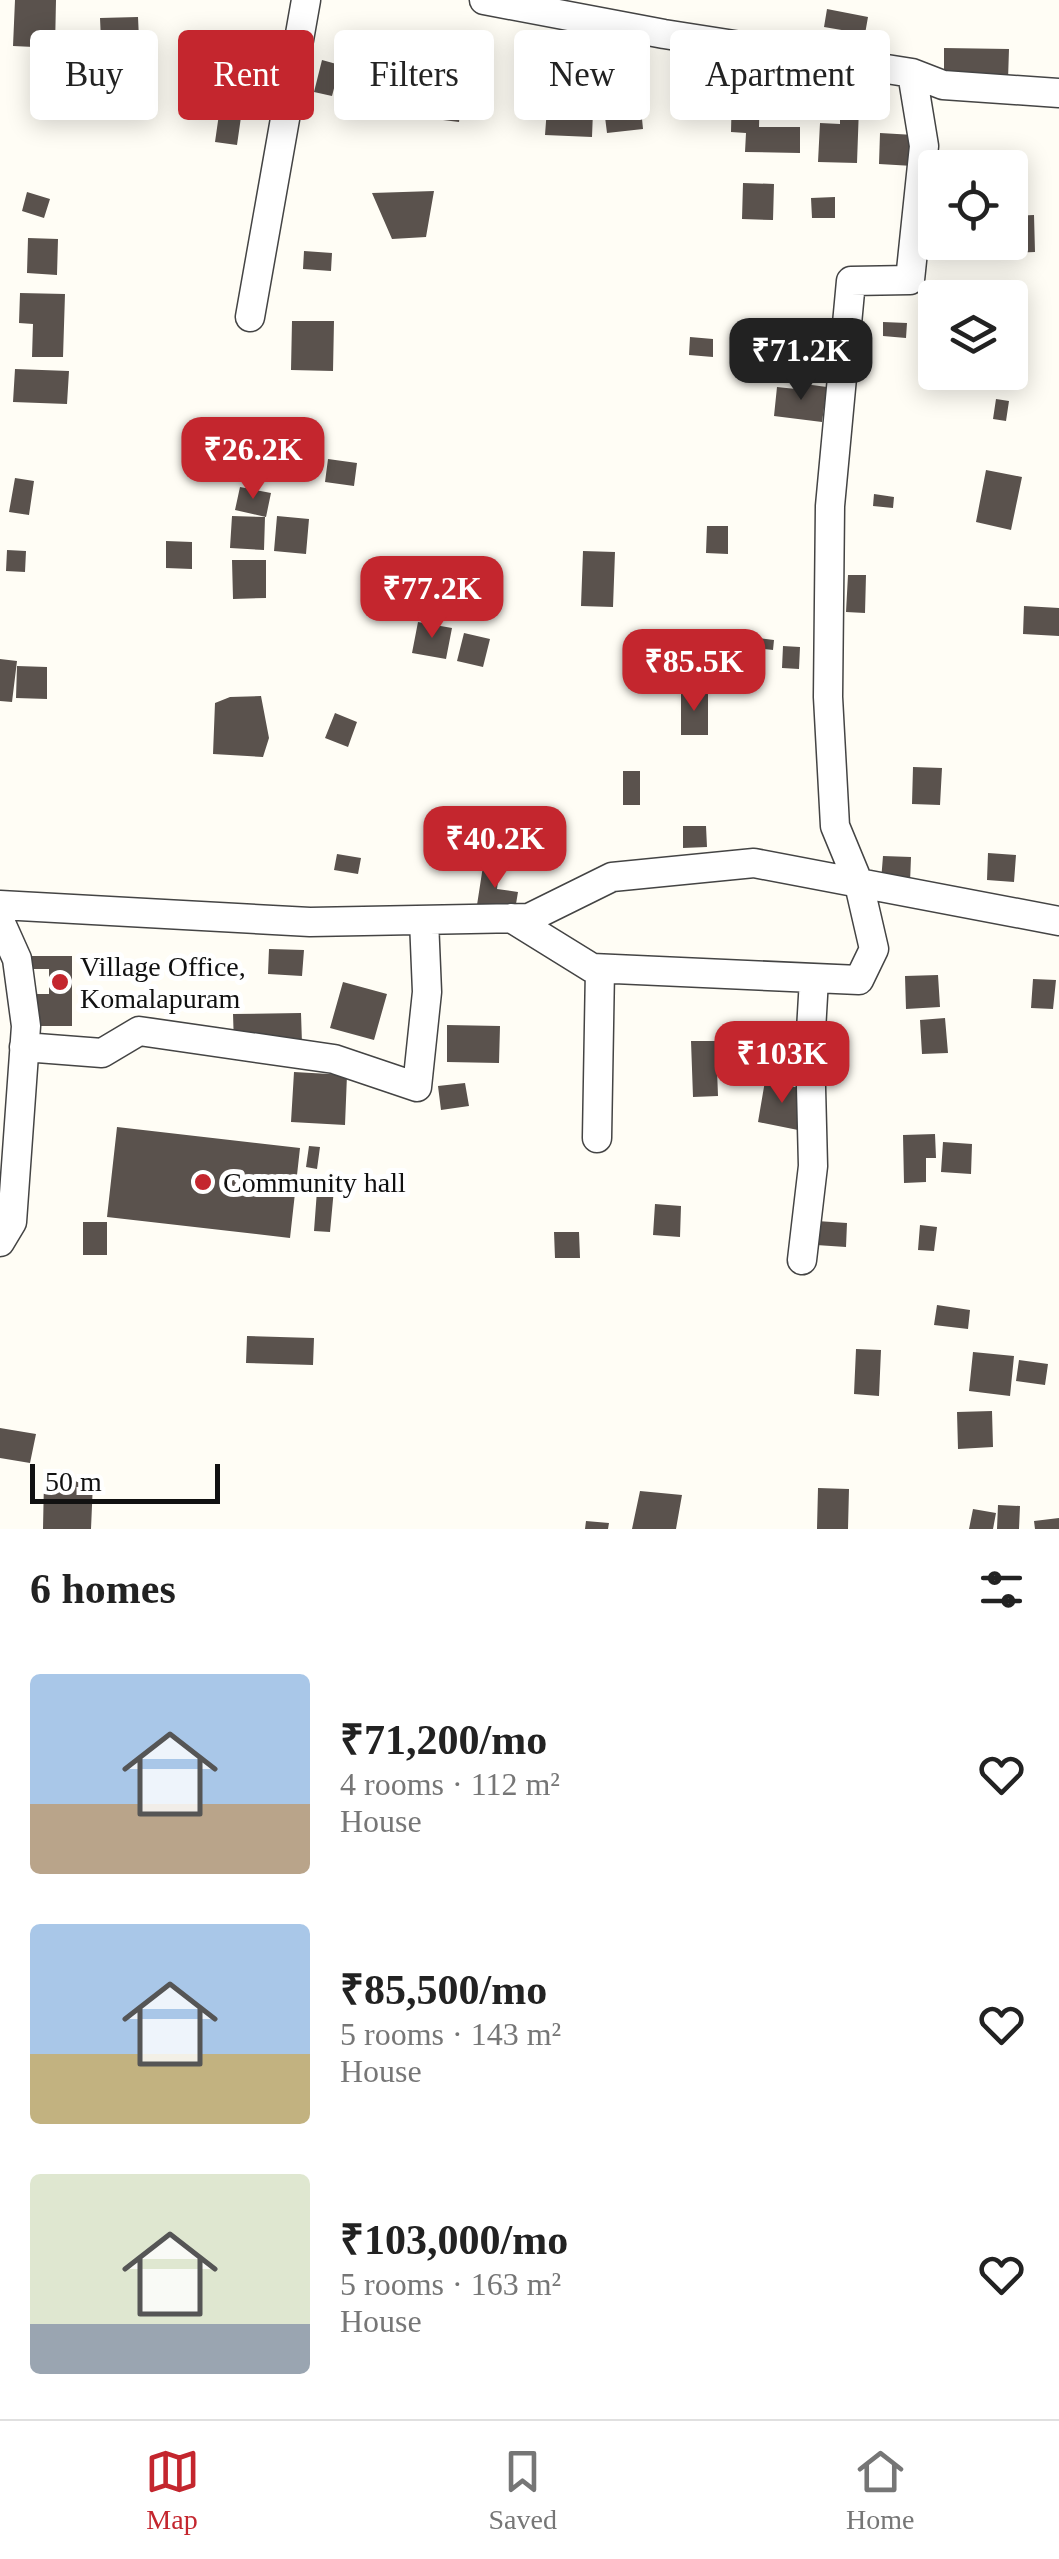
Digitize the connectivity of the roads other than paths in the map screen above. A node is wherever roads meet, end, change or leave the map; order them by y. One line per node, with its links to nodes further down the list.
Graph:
1 (306, 0): 5 (street)
2 (484, 0): 3 (street)
3 (912, 73): 4 (street); 6 (street)
4 (1059, 93)
5 (250, 317)
6 (859, 884): 8 (street); 11 (street); 13 (street)
7 (0, 905): 9 (street)
8 (511, 918): 9 (street); 12 (street)
9 (424, 920): 14 (street)
10 (0, 921): 14 (street)
11 (1059, 921)
12 (600, 969): 13 (street); 15 (street)
13 (814, 979): 17 (street)
14 (24, 1047): 16 (street)
15 (597, 1138)
16 (0, 1242)
17 (802, 1260)

